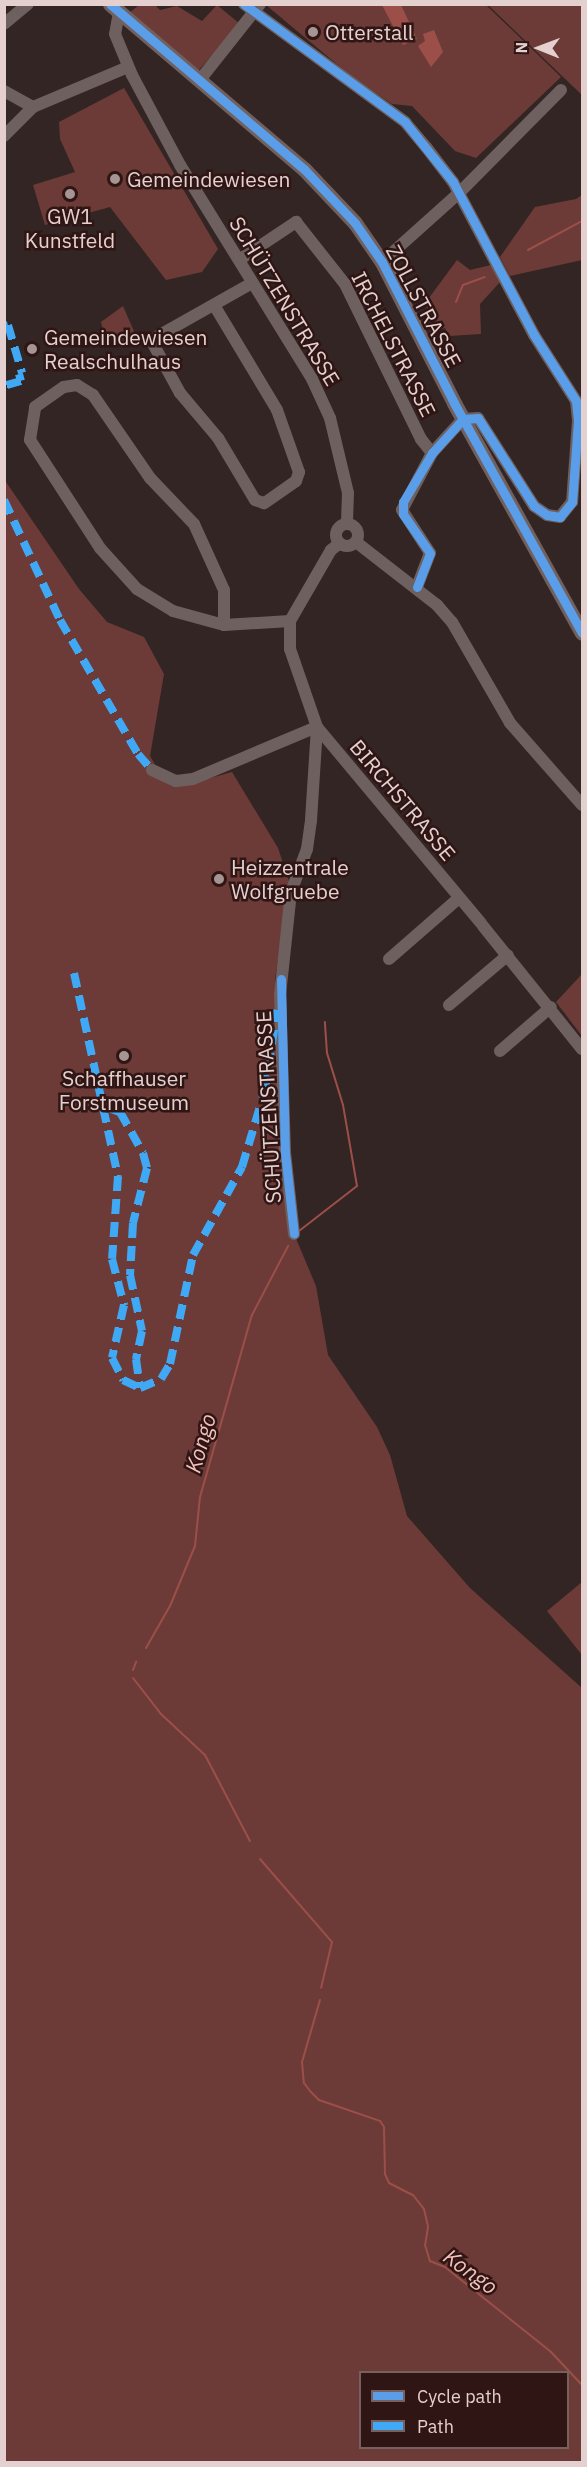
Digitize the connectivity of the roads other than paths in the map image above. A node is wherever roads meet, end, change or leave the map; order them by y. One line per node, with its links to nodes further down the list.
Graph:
1 (28, 4): 4 (street)
2 (252, 7): 6 (street); 11 (street)
3 (115, 8): 5 (street, SCHÜTZENSTRASSE); 6 (main road, ZOLLSTRASSE)
4 (4, 24)
5 (128, 68): 9 (street); 12 (street, SCHÜTZENSTRASSE)
6 (199, 81): 13 (main road, ZOLLSTRASSE)
7 (4, 90): 9 (street)
8 (561, 90): 11 (street)
9 (33, 107): 10 (street)
10 (4, 136)
11 (459, 193): 13 (street); 16 (street)
12 (239, 260): 14 (street, SCHÜTZENSTRASSE); 17 (street, IRCHELSTRASSE)
13 (382, 262): 16 (main road, ZOLLSTRASSE)
14 (252, 283): 15 (street); 18 (street, SCHÜTZENSTRASSE)
15 (214, 305): 15 (street)
16 (463, 419): 17 (street); 24 (main road, ZOLLSTRASSE)
17 (432, 453): 21 (street)
18 (347, 524): 19 (street); 20 (street)
19 (356, 542): 20 (street); 21 (street)
20 (339, 543): 22 (street)
21 (417, 587): 27 (street)
22 (290, 621): 23 (street); 25 (street, SCHÜTZENSTRASSE)
23 (224, 625): 23 (street)
24 (582, 633)
25 (317, 728): 26 (street); 28 (street, BIRCHSTRASSE); 35 (street, SCHÜTZENSTRASSE)
26 (152, 770)
27 (582, 805)
28 (459, 898): 29 (street, BIRCHSTRASSE); 30 (street)
29 (508, 955): 31 (street); 32 (street, BIRCHSTRASSE)
30 (390, 959)
31 (449, 1005)
32 (551, 1006): 33 (street, BIRCHSTRASSE); 34 (street)
33 (582, 1049)
34 (500, 1051)
35 (294, 1234)

